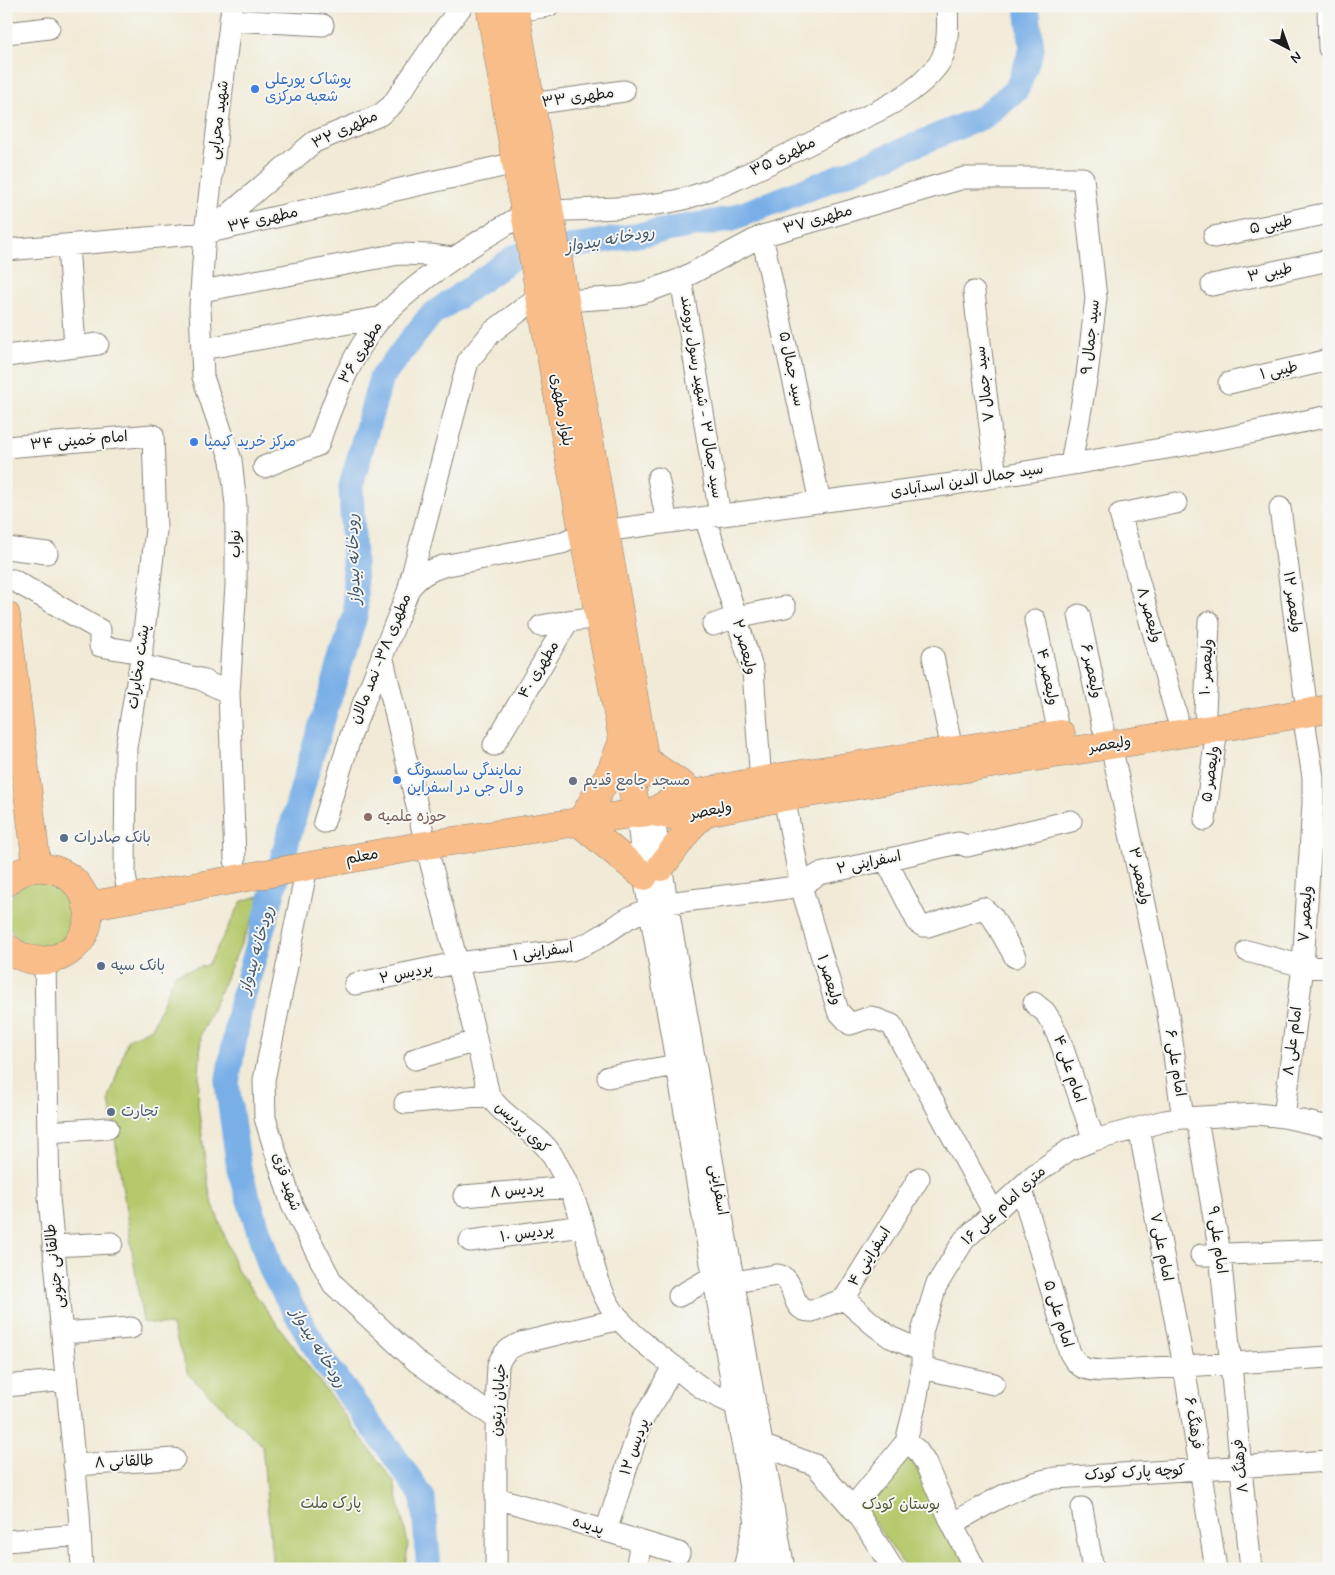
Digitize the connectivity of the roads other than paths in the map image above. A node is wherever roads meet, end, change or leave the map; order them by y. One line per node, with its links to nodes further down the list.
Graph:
1 (462, 6): 17 (street, مطهری ۳۲)
2 (548, 6): 5 (street)
3 (947, 6): 16 (street, مطهری ۳۵)
4 (1328, 6): 10 (street)
5 (506, 8): 12 (main road, بلوار مطهری); 13 (main road, بلوار مطهری)
6 (231, 13): 7 (street); 17 (street, شهید محرابی)
7 (323, 25)
8 (49, 28): 9 (street)
9 (6, 33)
10 (1329, 48)
11 (624, 91): 12 (street, مطهری ۳۳)
12 (531, 104): 16 (main road, بلوار مطهری)
13 (516, 163): 16 (main road, بلوار مطهری); 17 (street, مطهری ۳۴)
14 (1083, 178): 18 (street, مطهری ۳۷); 39 (street, سید جمال ۹)
15 (1329, 213): 19 (street, طیبی ۵)
16 (540, 227): 22 (street, مطهری ۳۶); 26 (main road, بلوار مطهری)
17 (206, 233): 20 (street, مطهری ۳۴); 27 (street, نواب)
18 (762, 236): 24 (street, مطهری ۳۷); 43 (street, سید جمال ۵)
19 (1214, 237)
20 (68, 244): 21 (street, مطهری ۳۴); 31 (street)
21 (6, 250)
22 (452, 258): 27 (street); 29 (street, مطهری ۳۶)
23 (1329, 260): 25 (street, طیبی ۳)
24 (682, 279): 26 (street, مطهری ۳۷); 46 (street, سید جمال ۳ - شهید رسول برومند)
25 (1212, 285)
26 (550, 287): 48 (main road, بلوار مطهری); 52 (street)
27 (202, 292): 32 (street, نواب)
28 (974, 292): 41 (street, سید جمال ۷)
29 (383, 317): 32 (street); 40 (street, مطهری ۳۶)
30 (98, 344): 31 (street)
31 (75, 347): 33 (street)
32 (202, 349): 66 (street, نواب)
33 (6, 356)
34 (1329, 360): 35 (street, طیبی ۱)
35 (1228, 383)
36 (1329, 416): 39 (street, سید جمال الدین اسدآبادی)
37 (153, 435): 38 (street, امام خمینی ۳۴); 65 (street, پشت مخابرات)
38 (6, 447)
39 (1071, 464): 41 (street, سید جمال الدین اسدآبادی)
40 (264, 467)
41 (996, 477): 43 (street, سید جمال الدین اسدآبادی)
42 (658, 478): 47 (street)
43 (820, 502): 46 (street, سید جمال الدین اسدآبادی)
44 (1176, 503): 69 (street, ولیعصر ۸)
45 (1280, 508): 67 (street, ولیعصر ۱۲)
46 (712, 516): 47 (street, سید جمال الدین اسدآبادی); 56 (street, ولیعصر ۲)
47 (667, 522): 48 (street, سید جمال الدین اسدآبادی)
48 (593, 532): 52 (street, مطهری ۳۸- نمد مالان); 55 (main road, بلوار مطهری); 76 (main road, بلوار مطهری)
49 (6, 548): 50 (street)
50 (47, 553)
51 (6, 581): 65 (street)
52 (409, 588): 63 (street, مطهری ۳۸- نمد مالان)
53 (785, 607): 56 (street)
54 (1079, 615): 72 (street, ولیعصر ۶)
55 (599, 616): 59 (street); 73 (main road, بلوار مطهری)
56 (736, 617): 61 (street); 77 (street, ولیعصر ۲)
57 (7, 620): 68 (main road)
58 (1035, 620): 71 (street, ولیعصر ۴)
59 (568, 622): 62 (street); 74 (street, مطهری ۴۰)
60 (1210, 622): 70 (street, ولیعصر ۱۰)
61 (713, 624)
62 (541, 626)
63 (382, 654): 82 (street, مطهری ۳۸- نمد مالان); 84 (street, کوی پردیس)
64 (933, 656): 75 (street)
65 (141, 659): 66 (street); 92 (street, پشت مخابرات)
66 (229, 693): 88 (street, نواب)
67 (1316, 702): 70 (main road, ولیعصر); 100 (street, ولیعصر ۷)
68 (12, 703): 86 (main road)
69 (1177, 716): 70 (main road, ولیعصر); 72 (main road, ولیعصر)
70 (1213, 718): 72 (main road, ولیعصر); 80 (street, ولیعصر ۵)
71 (1059, 734): 72 (main road, ولیعصر); 75 (main road, ولیعصر)
72 (1107, 736): 77 (main road, ولیعصر); 105 (street, ولیعصر ۳)
73 (622, 743): 79 (main road, بلوار مطهری); 83 (main road)
74 (494, 745)
75 (952, 750): 77 (main road, ولیعصر)
76 (645, 760): 78 (main road); 79 (main road, بلوار مطهری)
77 (775, 785): 78 (main road, ولیعصر); 91 (street, ولیعصر ۱)
78 (701, 803): 79 (main road, ولیعصر); 89 (main road)
79 (645, 812): 83 (main road, معلم); 89 (street, اسفراینی)
80 (1205, 820)
81 (1071, 821): 85 (street, اسفراینی ۲)
82 (324, 822)
83 (580, 823): 84 (main road, معلم); 89 (main road)
84 (426, 845): 87 (main road, معلم); 99 (street, کوی پردیس)
85 (886, 860): 91 (street, اسفراینی ۲); 97 (street)
86 (37, 867): 90 (main road); 94 (main road)
87 (307, 867): 88 (main road, معلم); 145 (street, شهید قزی)
88 (244, 868): 92 (main road, معلم)
89 (653, 872): 93 (street, اسفراینی)
90 (6, 883)
91 (801, 886): 93 (street, اسفراینی ۲); 123 (street, ولیعصر ۱)
92 (129, 900): 94 (main road, معلم)
93 (658, 905): 99 (street, اسفراینی ۱); 103 (street, اسفراینی)
94 (87, 906): 98 (main road)
95 (6, 947): 98 (main road)
96 (1247, 951): 100 (street)
97 (1015, 957)
98 (45, 962): 117 (street, طالقانی جنوبی)
99 (456, 963): 102 (street, پردیس ۲); 106 (street, کوی پردیس)
100 (1303, 966): 101 (street); 112 (street, امام علی ۸)
101 (1329, 968)
102 (355, 984)
103 (674, 991): 108 (street, اسفراینی); 130 (street, اسفراینی)
104 (1034, 1003): 118 (street, امام علی ۴)
105 (1167, 1007): 113 (street, امام علی ۶)
106 (476, 1040): 107 (street); 110 (street, کوی پردیس)
107 (415, 1059)
108 (677, 1065): 109 (street); 130 (street, اسفراینی)
109 (608, 1078)
110 (489, 1095): 111 (street); 120 (street, کوی پردیس)
111 (405, 1103)
112 (1284, 1117): 113 (street, ۱۶ متری امام علی); 114 (street, ۱۶ متری امام علی)
113 (1190, 1118): 116 (street, ۱۶ متری امام علی); 129 (street, امام علی ۹)
114 (1329, 1126)
115 (108, 1128): 117 (street)
116 (1139, 1128): 118 (street, ۱۶ متری امام علی); 140 (street, امام علی ۷)
117 (48, 1132): 127 (street, طالقانی جنوبی)
118 (1094, 1140): 121 (street, ۱۶ متری امام علی)
119 (919, 1178): 132 (street, اسفراینی ۴)
120 (570, 1187): 122 (street, پردیس ۸); 124 (street, کوی پردیس)
121 (1021, 1187): 123 (street, ۱۶ متری امام علی); 140 (street, امام علی ۵)
122 (464, 1196)
123 (994, 1212): 137 (street, ۱۶ متری امام علی)
124 (583, 1226): 125 (street, پردیس ۱۰); 133 (street, کوی پردیس)
125 (470, 1242)
126 (112, 1243): 127 (street)
127 (53, 1246): 135 (street, طالقانی جنوبی)
128 (1329, 1250): 129 (street)
129 (1210, 1255): 138 (street, امام علی ۹)
130 (724, 1279): 131 (street); 132 (street, اسفراینی ۴); 144 (street, اسفراینی); 147 (street, اسفراینی)
131 (679, 1296)
132 (844, 1298): 137 (street)
133 (620, 1319): 139 (street, کوی پردیس); 145 (street, خیابان زیتون)
134 (131, 1328): 135 (street)
135 (62, 1333): 141 (street, طالقانی جنوبی)
136 (1329, 1357): 138 (street)
137 (922, 1360): 142 (street); 146 (street, ۱۶ متری امام علی)
138 (1231, 1363): 140 (street); 151 (street, فرهنگ ۸)
139 (673, 1366): 144 (street, کوی پردیس); 158 (street, پردیس ۱۲)
140 (1184, 1366): 152 (street, فرهنگ ۶)
141 (66, 1380): 143 (street); 150 (street, طالقانی جنوبی)
142 (994, 1384)
143 (6, 1386)
144 (736, 1405): 156 (street, اسفراینی)
145 (495, 1418): 153 (street, خیابان زیتون)
146 (906, 1442): 154 (street, ۱۶ متری امام علی); 157 (street)
147 (762, 1445): 154 (street); 168 (street, اسفراینی)
148 (174, 1459): 150 (street, طالقانی ۸)
149 (1329, 1461): 151 (street, کوچه پارک کودک)
150 (74, 1465): 159 (street, طالقانی جنوبی)
151 (1241, 1466): 152 (street, کوچه پارک کودک); 173 (street, فرهنگ ۸)
152 (1201, 1470): 157 (street, کوچه پارک کودک); 172 (street, فرهنگ ۶)
153 (497, 1498): 158 (street, پدیده); 164 (street, خیابان زیتون)
154 (852, 1508): 169 (street)
155 (1082, 1508): 171 (street)
156 (755, 1516): 166 (street); 167 (street, اسفراینی)
157 (952, 1524): 170 (street)
158 (606, 1531): 161 (street, پدیده)
159 (80, 1535): 160 (street); 163 (street, طالقانی جنوبی)
160 (6, 1541)
161 (641, 1542): 162 (street, پدیده); 165 (street)
162 (679, 1553)
163 (82, 1569)
164 (496, 1569)
165 (636, 1569)
166 (744, 1569)
167 (764, 1569)
168 (784, 1569)
169 (893, 1569)
170 (975, 1569)
171 (1093, 1569)
172 (1216, 1569)
173 (1251, 1569)

